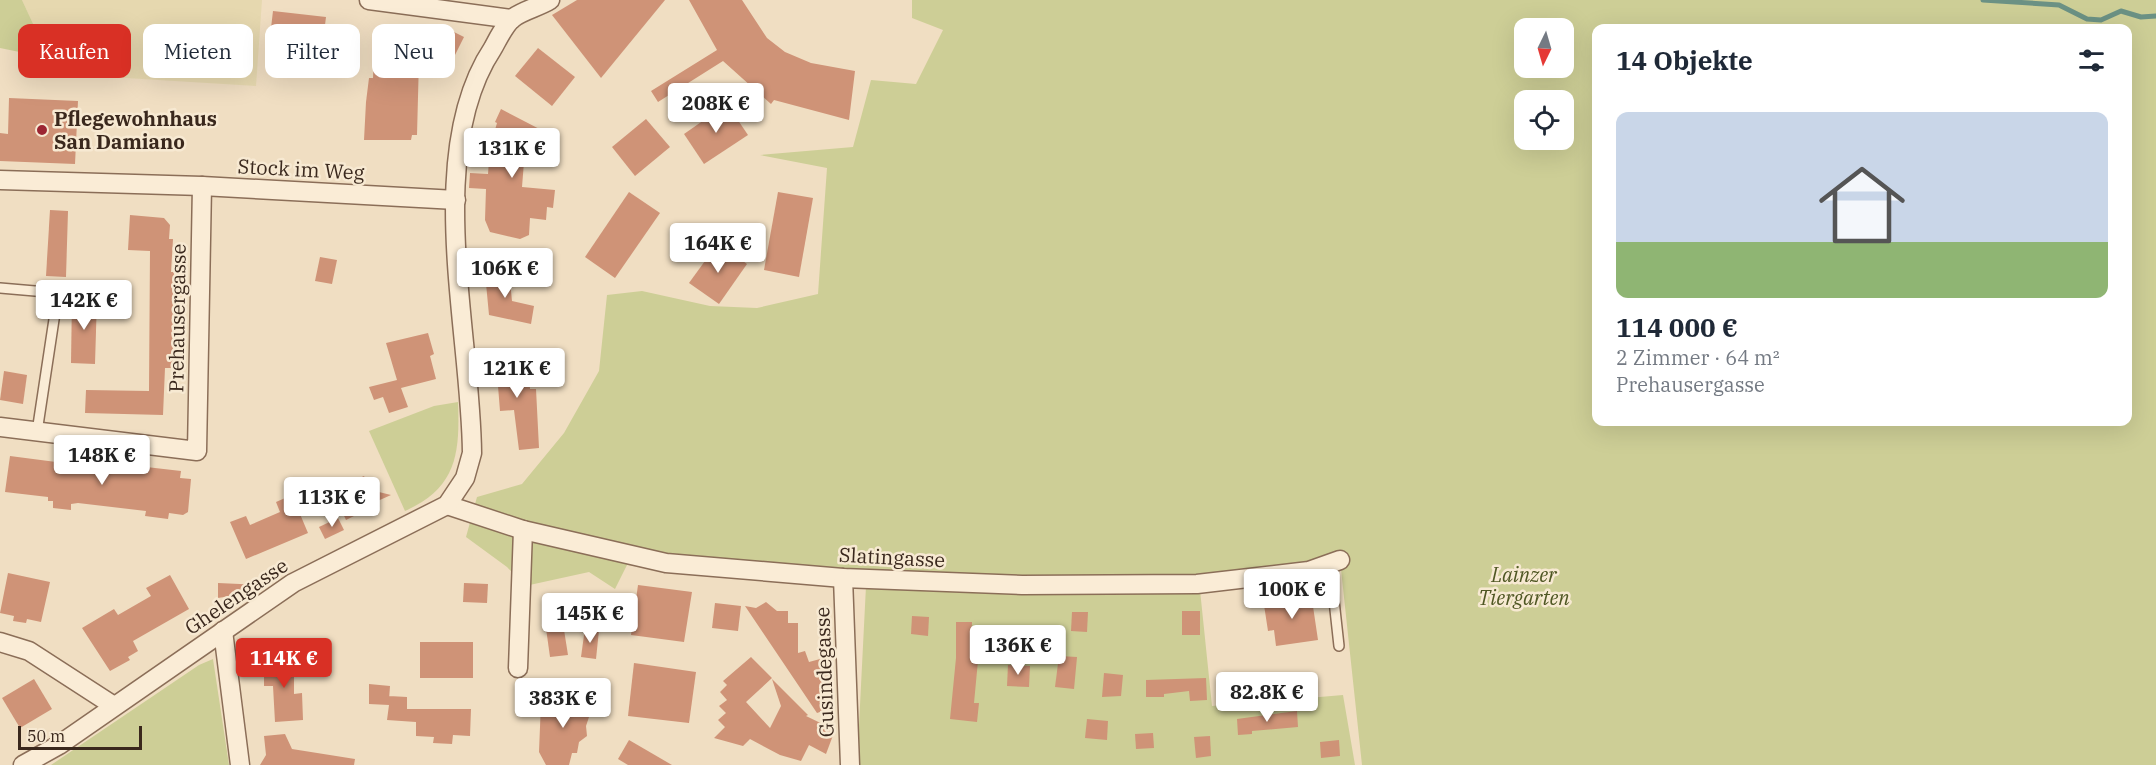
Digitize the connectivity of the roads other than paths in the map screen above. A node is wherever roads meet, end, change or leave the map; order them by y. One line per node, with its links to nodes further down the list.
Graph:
1 (369, 0): 4 (street)
2 (515, 0): 4 (street)
3 (550, 0): 4 (street)
4 (512, 19): 7 (street)
5 (0, 180): 6 (street, Stock im Weg)
6 (202, 186): 7 (street, Stock im Weg); 10 (street, Prehausergasse)
7 (456, 200): 11 (street)
8 (0, 288): 10 (lane)
9 (0, 427): 10 (street)
10 (38, 432)
11 (447, 506): 12 (street, Slatingasse); 15 (street, Ghelengasse)
12 (523, 530): 14 (street, Slatingasse); 18 (street)
13 (1335, 562): 14 (street, Slatingasse); 17 (lane)
14 (843, 578): 22 (street, Gusindegasse)
15 (223, 631): 19 (street, Ghelengasse); 21 (street)
16 (0, 642): 19 (street)
17 (1339, 646)
18 (518, 668)
19 (114, 706): 20 (street, Ghelengasse)
20 (23, 765)
21 (240, 765)
22 (850, 765)

